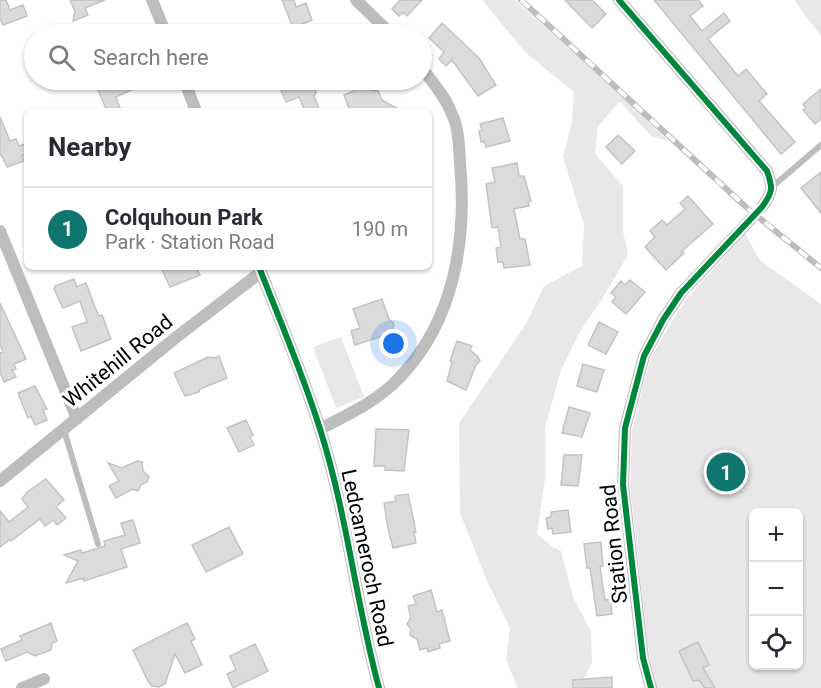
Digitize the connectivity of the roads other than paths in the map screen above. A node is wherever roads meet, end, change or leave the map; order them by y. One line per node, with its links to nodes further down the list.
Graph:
1 (152, 0): 4 (street)
2 (356, 0): 5 (street)
3 (619, 0): 10 (street)
4 (162, 24)
5 (381, 24)
6 (432, 82): 16 (street)
7 (188, 90): 8 (street)
8 (195, 108)
9 (821, 145): 10 (lane)
10 (772, 187): 11 (street)
11 (762, 207)
12 (751, 219): 23 (street, Station Road)
13 (0, 231): 15 (street)
14 (260, 270): 15 (street, Whitehill Road); 16 (street, Ledcameroch Road)
15 (77, 419): 17 (street, Whitehill Road)
16 (320, 429): 22 (street, Ledcameroch Road)
17 (64, 430): 18 (street, Whitehill Road); 19 (lane)
18 (0, 481)
19 (98, 544)
20 (44, 679): 21 (street)
21 (22, 688)
22 (379, 688)
23 (651, 688)

